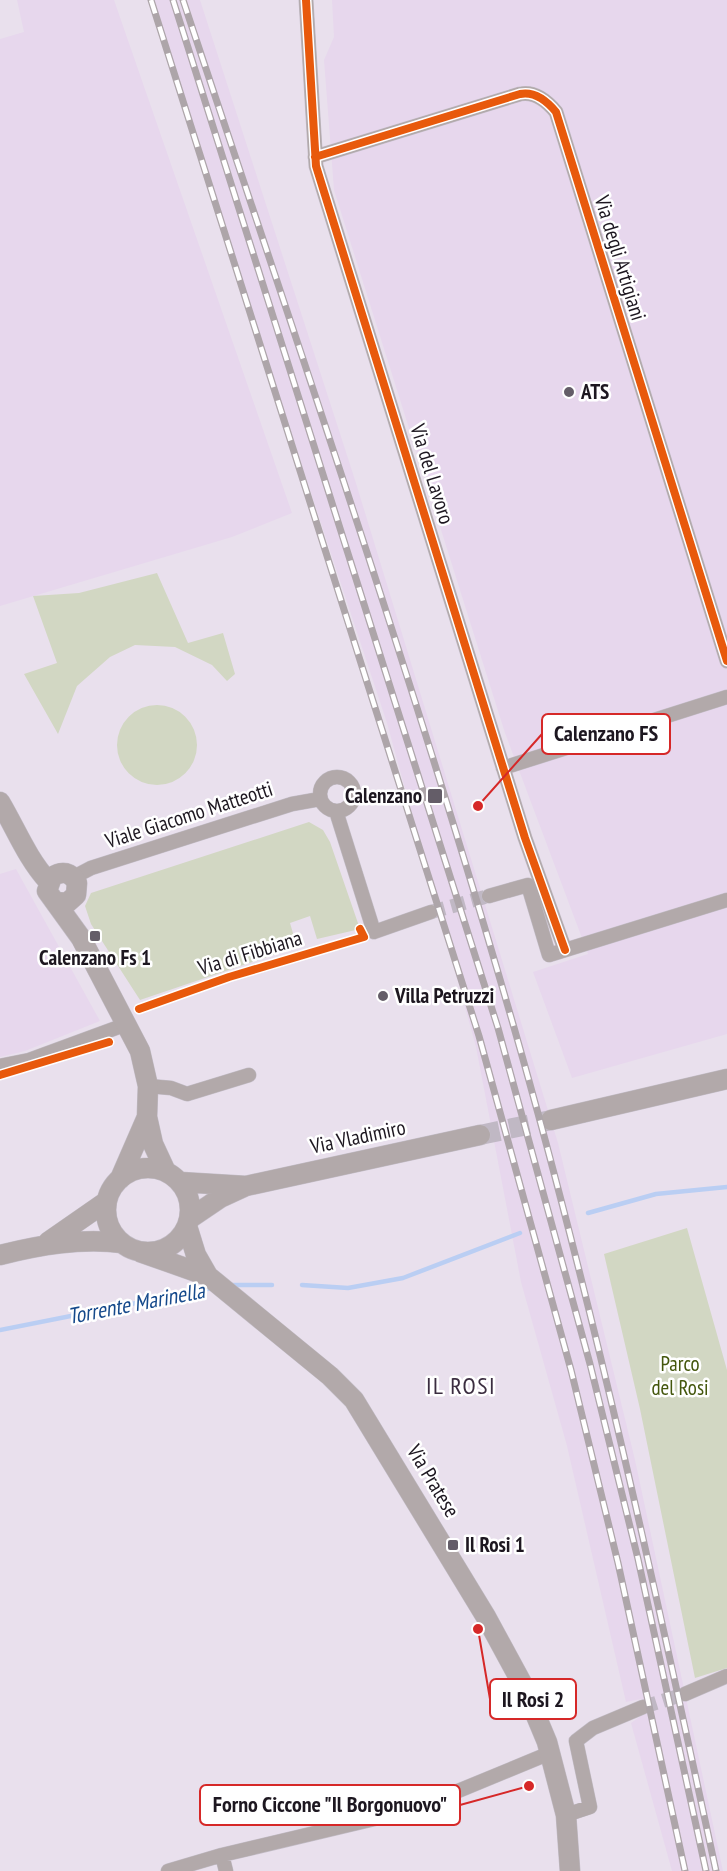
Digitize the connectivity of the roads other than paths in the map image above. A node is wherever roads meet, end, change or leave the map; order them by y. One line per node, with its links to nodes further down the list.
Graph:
1 (306, 0): 2 (street, Via del Lavoro)
2 (315, 157): 3 (street, Via degli Artigiani); 5 (street, Via del Lavoro)
3 (727, 661)
4 (727, 697): 5 (street)
5 (503, 768): 14 (street, Via del Lavoro)
6 (320, 799): 8 (street); 8 (street); 9 (street, Viale Giacomo Matteotti)
7 (0, 802): 9 (main road)
8 (336, 812): 13 (street)
9 (60, 877): 12 (main road); 12 (main road)
10 (489, 896): 14 (street)
11 (727, 900): 14 (street)
12 (64, 901): 15 (main road)
13 (431, 912)
14 (565, 950)
15 (128, 1024): 16 (street); 19 (main road)
16 (0, 1066)
17 (249, 1075): 19 (street)
18 (727, 1079): 21 (main road)
19 (148, 1086): 20 (main road)
20 (147, 1117): 23 (main road); 24 (main road)
21 (551, 1120)
22 (480, 1135): 25 (main road, Via Vladimiro)
23 (173, 1177): 24 (main road); 25 (main road, Via Vladimiro); 27 (main road)
24 (120, 1179): 26 (main road)
25 (246, 1186): 27 (main road, Via Vladimiro)
26 (107, 1201): 28 (main road); 29 (main road)
27 (188, 1222): 30 (main road); 32 (main road)
28 (122, 1243): 29 (main road); 30 (main road)
29 (44, 1244): 31 (main road)
30 (140, 1252): 32 (main road)
31 (0, 1255)
32 (216, 1282): 36 (main road, Via Pratese)
33 (727, 1676): 34 (street)
34 (685, 1694)
35 (643, 1707): 37 (street)
36 (549, 1747): 37 (main road, Via Pratese); 38 (street)
37 (566, 1815): 41 (main road, Via Pratese)
38 (222, 1855): 39 (street); 40 (street)
39 (168, 1871)
40 (226, 1871)
41 (570, 1871)

